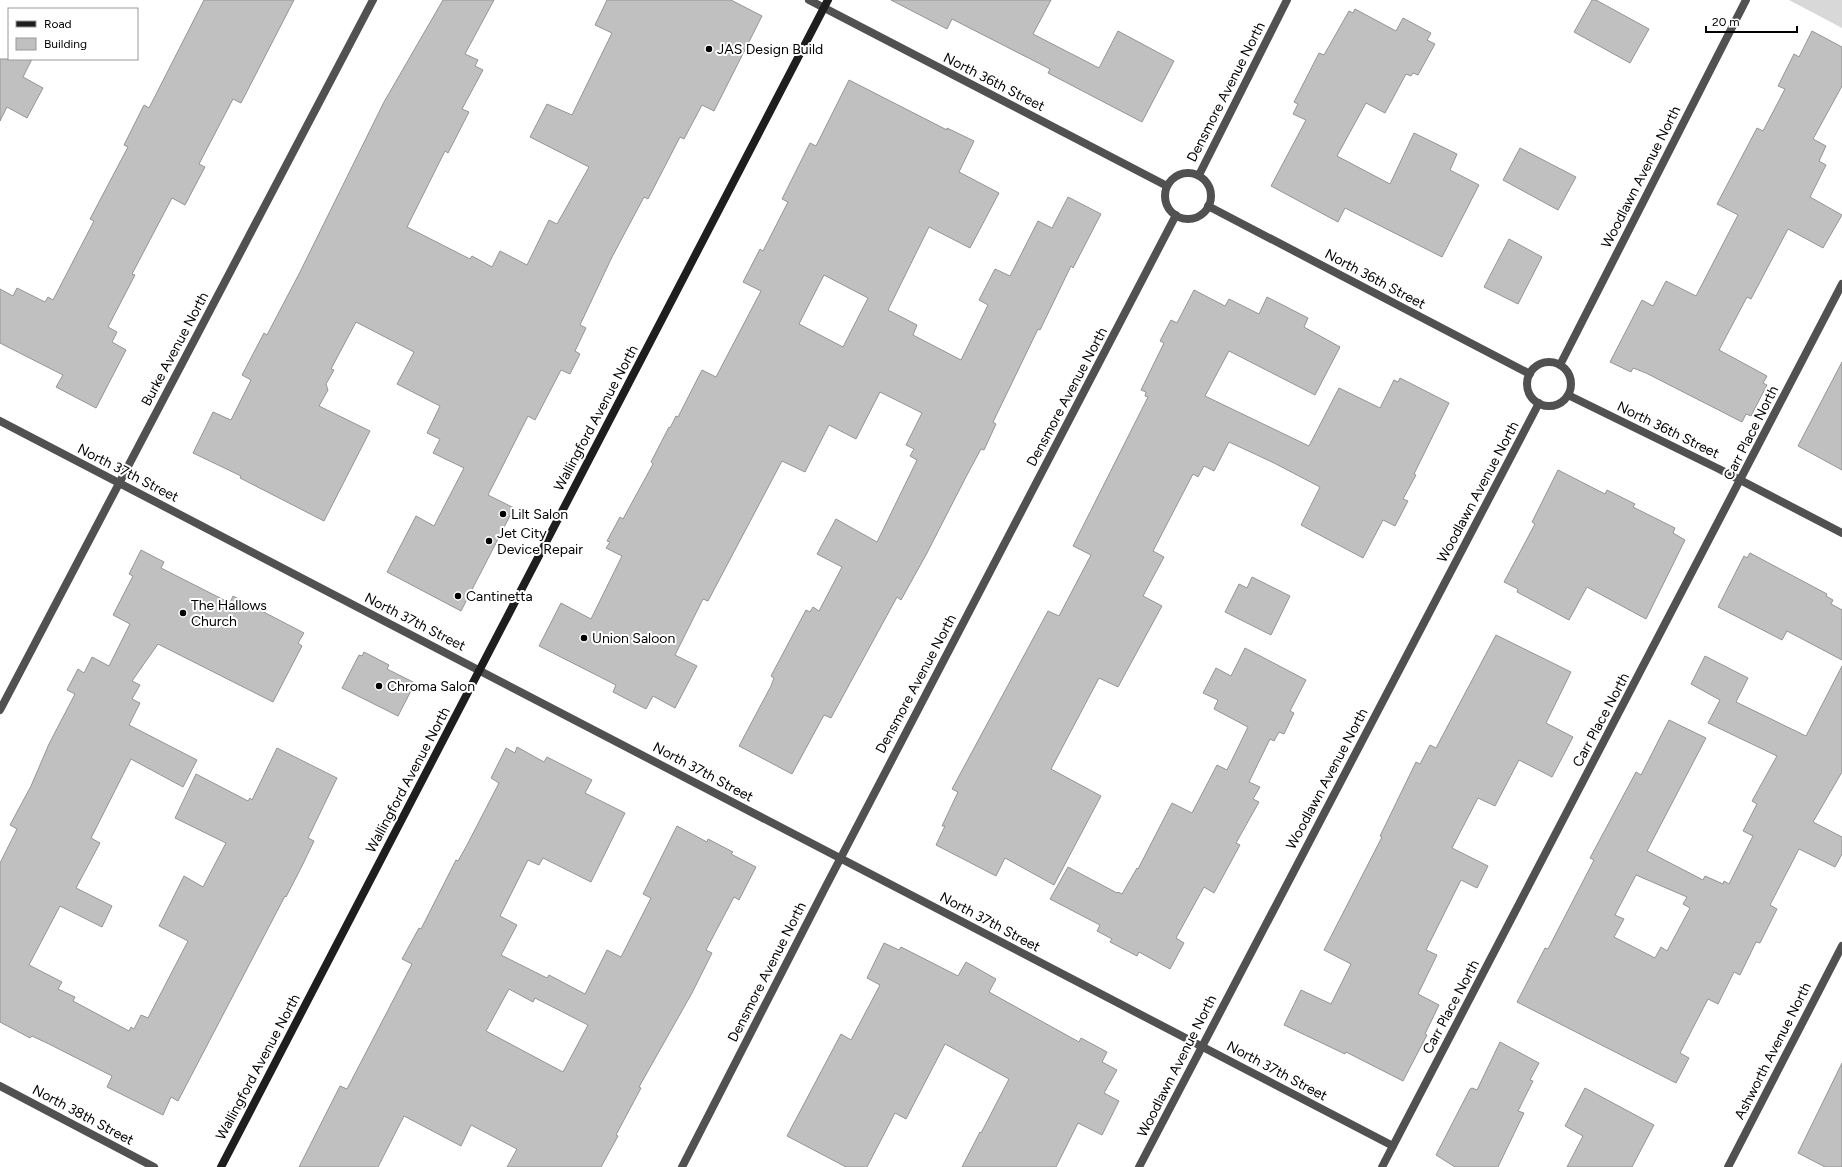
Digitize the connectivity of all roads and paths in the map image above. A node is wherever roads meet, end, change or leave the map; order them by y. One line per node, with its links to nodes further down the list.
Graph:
1 (373, 0): 18 (street, Burke Avenue North)
2 (808, 0): 6 (street, North 36th Street)
3 (828, 0): 6 (street, Wallingford Avenue North)
4 (1287, 0): 7 (street, Densmore Avenue North)
5 (1746, 0): 12 (street, Woodlawn Avenue North)
6 (824, 8): 8 (street, North 36th Street); 20 (street, Wallingford Avenue North)
7 (1199, 175): 8 (street); 9 (street)
8 (1167, 186): 10 (street)
9 (1208, 206): 10 (street); 13 (street, North 36th Street)
10 (1176, 215): 22 (street, Densmore Avenue North)
11 (1842, 284): 17 (street, Carr Place North)
12 (1560, 365): 13 (street); 14 (street)
13 (1530, 374): 15 (street)
14 (1568, 395): 15 (street); 17 (street, North 36th Street)
15 (1539, 403): 24 (street, Woodlawn Avenue North)
16 (0, 421): 18 (street, North 37th Street)
17 (1741, 480): 19 (street, North 36th Street); 26 (street, Carr Place North)
18 (119, 483): 20 (street, North 37th Street); 21 (street, Burke Avenue North)
19 (1842, 533)
20 (480, 670): 22 (street, North 37th Street); 28 (street, Wallingford Avenue North)
21 (0, 710)
22 (840, 858): 24 (street, North 37th Street); 29 (street, Densmore Avenue North)
23 (1842, 946): 32 (street, Ashworth Avenue North)
24 (1201, 1046): 26 (street, North 37th Street); 30 (street, Woodlawn Avenue North)
25 (0, 1086): 27 (street, North 38th Street)
26 (1393, 1146): 31 (street, Carr Place North)
27 (154, 1167)
28 (220, 1167)
29 (682, 1167)
30 (1139, 1167)
31 (1382, 1167)
32 (1728, 1167)

